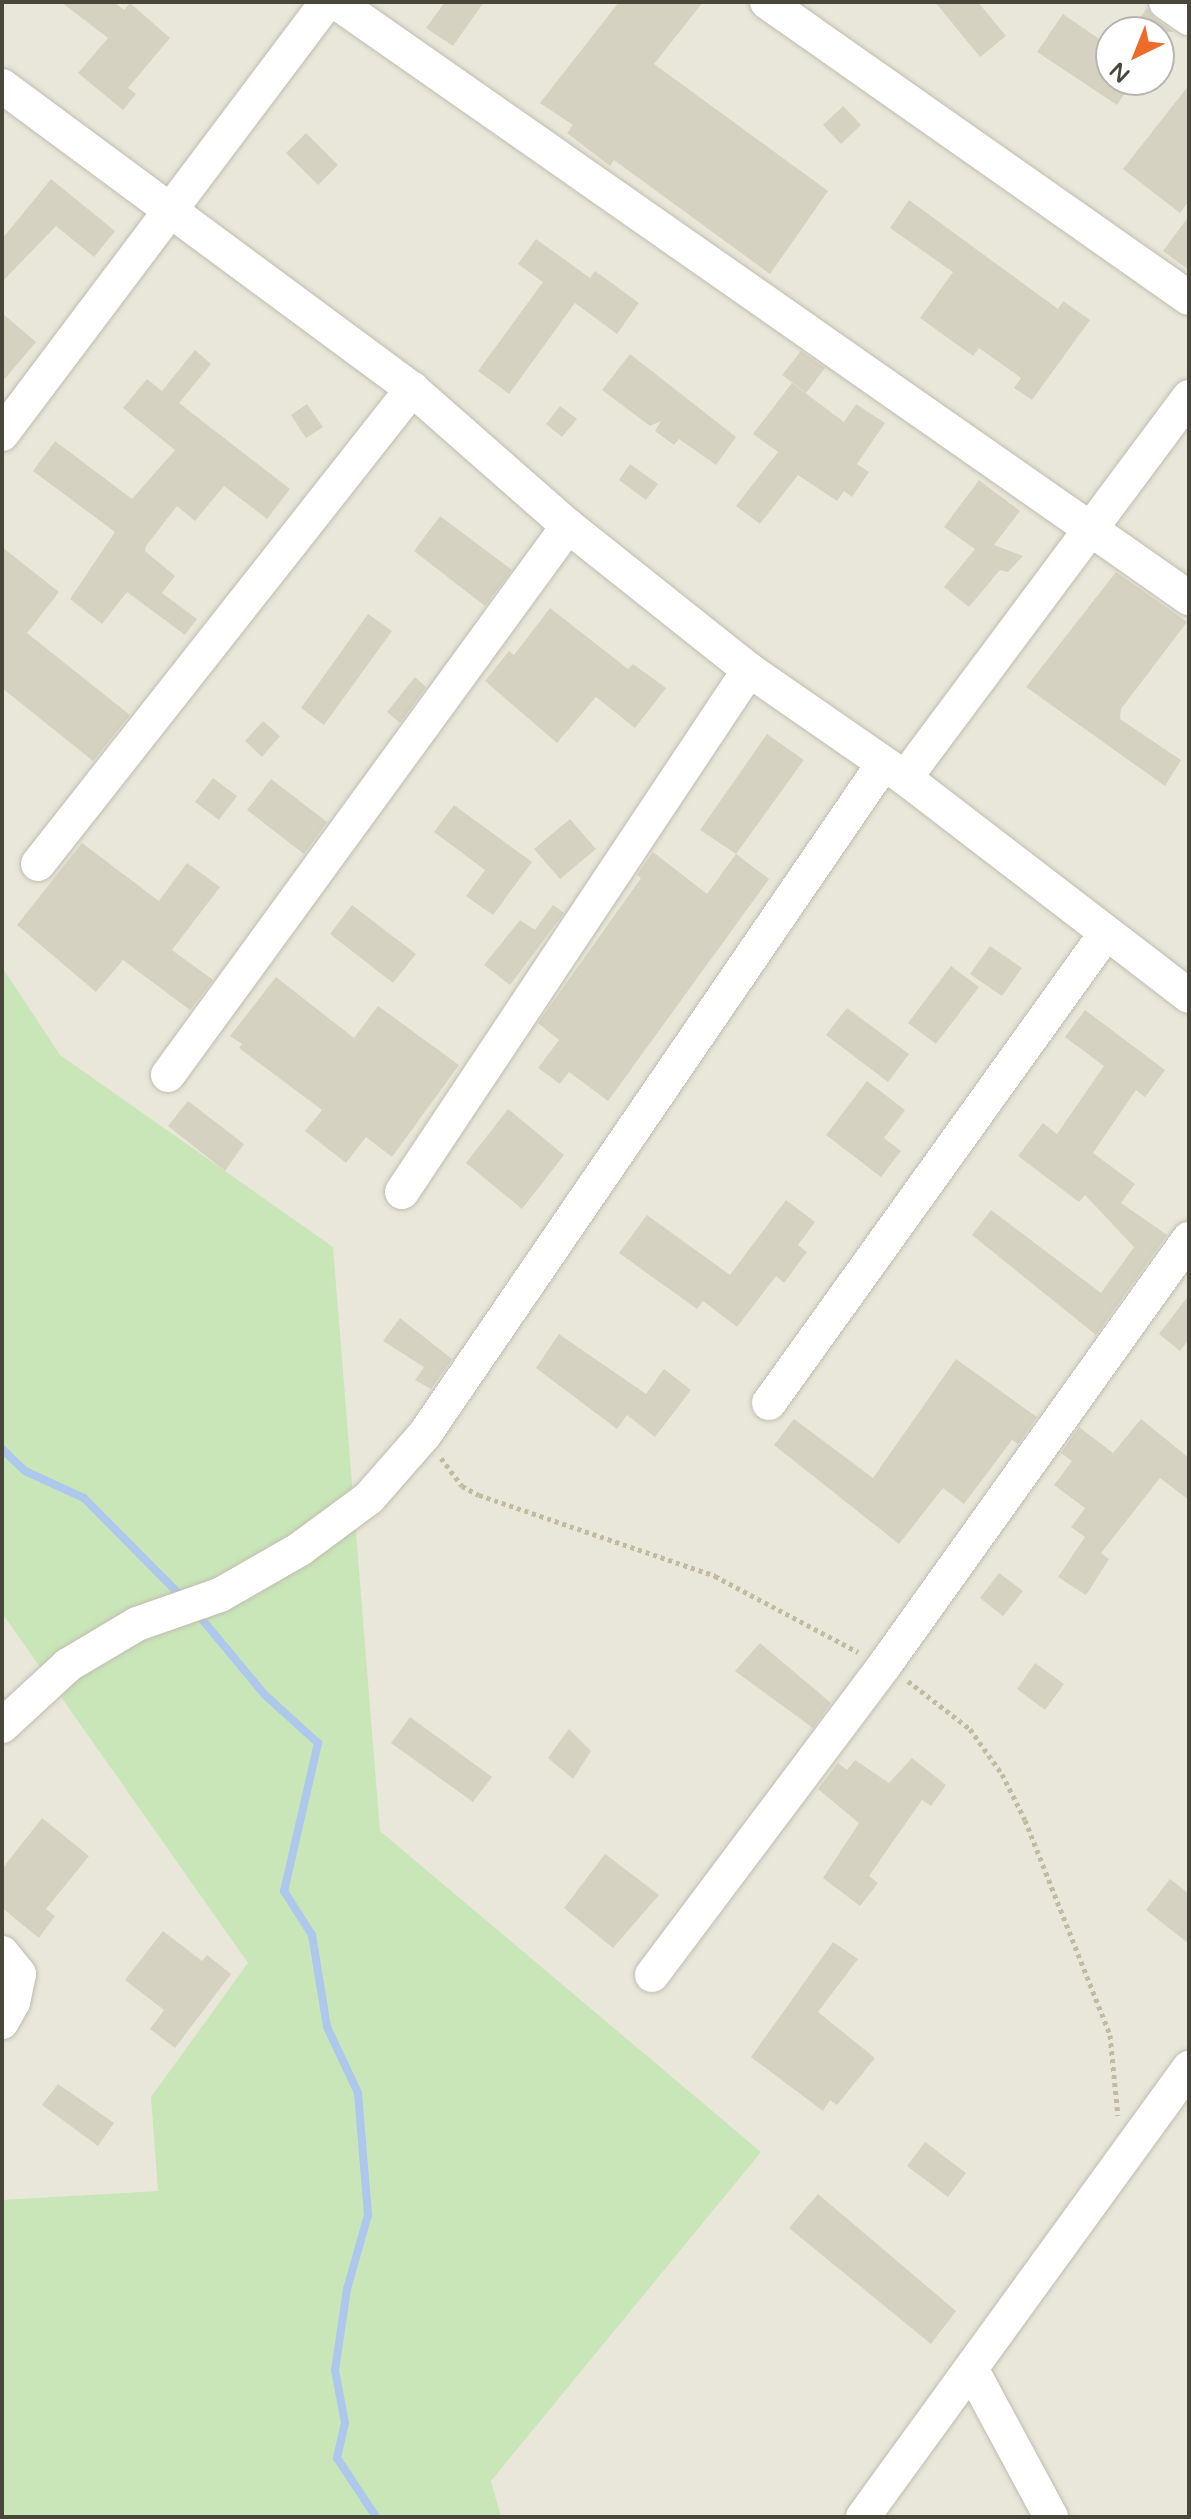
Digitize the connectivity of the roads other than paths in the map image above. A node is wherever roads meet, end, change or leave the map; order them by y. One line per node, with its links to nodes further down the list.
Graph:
1 (327, 2): 7 (street)
2 (336, 2): 13 (street)
3 (767, 2): 8 (street)
4 (1166, 2): 5 (street)
5 (1189, 18)
6 (2, 86): 7 (street)
7 (168, 206): 9 (street); 11 (street)
8 (1189, 298)
9 (412, 389): 12 (street); 17 (street)
10 (1189, 397): 13 (street)
11 (2, 434)
12 (568, 526): 15 (street); 20 (street)
13 (1094, 530): 14 (street); 16 (street)
14 (1189, 598)
15 (749, 670): 16 (street); 21 (street)
16 (894, 771): 18 (street); 24 (street)
17 (38, 864)
18 (1106, 933): 19 (street); 23 (street)
19 (1189, 996)
20 (168, 1075)
21 (402, 1192)
22 (1189, 1239): 26 (street)
23 (769, 1403)
24 (2, 1726)
25 (2, 1953): 27 (street)
26 (652, 1975)
27 (2, 2022)
28 (1189, 2068): 29 (street)
29 (973, 2372): 30 (street); 31 (street)
30 (863, 2517)
31 (1051, 2517)

